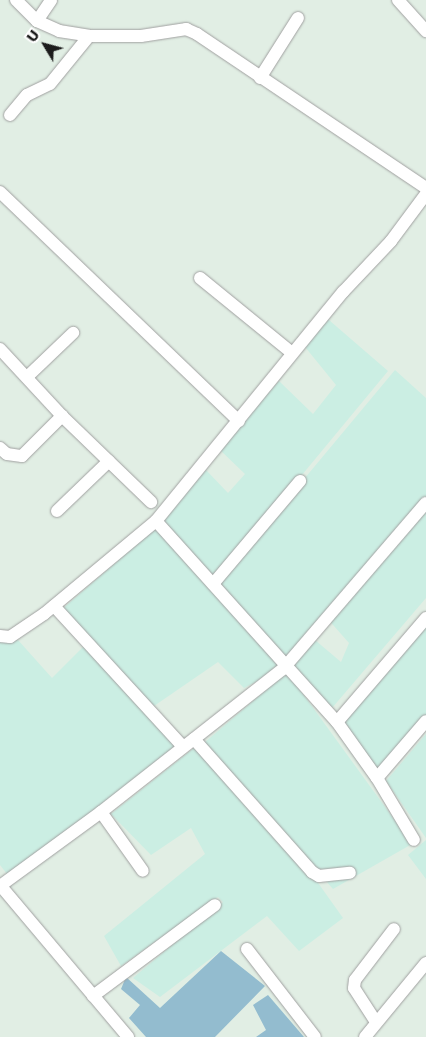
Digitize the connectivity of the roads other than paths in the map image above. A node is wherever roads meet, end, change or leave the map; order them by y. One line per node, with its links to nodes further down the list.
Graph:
1 (16, 0): 5 (street)
2 (51, 0): 5 (street)
3 (398, 0): 6 (street)
4 (298, 18): 8 (street)
5 (37, 20): 7 (street)
6 (426, 31)
7 (89, 36): 8 (street); 9 (street)
8 (260, 78): 10 (street)
9 (10, 115)
10 (426, 188)
11 (0, 192): 19 (street)
12 (426, 194): 16 (street)
13 (200, 278): 16 (street)
14 (74, 333): 17 (street)
15 (0, 349): 17 (street)
16 (292, 353): 19 (street)
17 (26, 377): 18 (street)
18 (62, 416): 20 (street); 21 (street)
19 (239, 421): 26 (street)
20 (0, 448)
21 (109, 461): 23 (street); 25 (street)
22 (300, 481): 27 (street)
23 (151, 502)
24 (426, 503): 31 (street)
25 (57, 511)
26 (156, 521): 27 (street); 28 (street)
27 (213, 584): 31 (street)
28 (54, 606): 30 (street); 35 (street)
29 (426, 618): 33 (street)
30 (0, 636)
31 (288, 664): 33 (street); 34 (street)
32 (426, 721): 36 (street)
33 (337, 722): 36 (street)
34 (194, 739): 35 (street); 40 (street)
35 (183, 747): 37 (street)
36 (377, 778): 38 (street)
37 (101, 812): 39 (street); 41 (street)
38 (414, 840)
39 (143, 871)
40 (350, 873)
41 (0, 886): 46 (street)
42 (215, 905): 46 (street)
43 (394, 929): 47 (street)
44 (246, 949): 49 (street)
45 (426, 962): 47 (street)
46 (93, 996): 48 (street)
47 (376, 1022): 50 (street)
48 (128, 1037)
49 (315, 1037)
50 (365, 1037)

